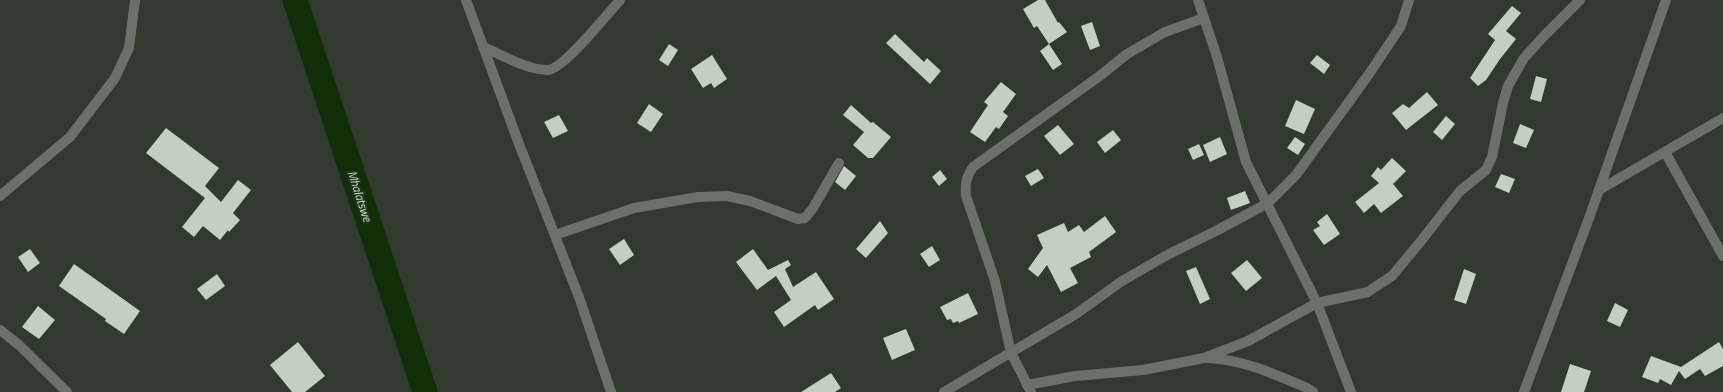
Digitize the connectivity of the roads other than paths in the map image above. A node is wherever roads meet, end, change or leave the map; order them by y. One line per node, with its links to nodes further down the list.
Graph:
1 (135, 0): 14 (street)
2 (466, 0): 9 (street)
3 (620, 0): 9 (street)
4 (1198, 0): 8 (street)
5 (1409, 0): 15 (street)
6 (1580, 0): 18 (street)
7 (1666, 0): 13 (street)
8 (1204, 18): 15 (street); 20 (street)
9 (483, 47): 16 (street)
10 (1723, 118): 11 (street)
11 (1665, 152): 13 (street); 17 (street)
12 (839, 163): 16 (street)
13 (1599, 190): 28 (street)
14 (0, 196)
15 (1268, 203): 18 (street); 20 (street)
16 (555, 235): 24 (street)
17 (1723, 256)
18 (1317, 303): 21 (street); 27 (street)
19 (0, 330): 23 (street)
20 (1011, 353): 22 (street); 25 (street)
21 (1204, 358): 22 (street); 26 (street)
22 (1029, 389)
23 (67, 392)
24 (612, 392)
25 (944, 392)
26 (1313, 392)
27 (1351, 392)
28 (1524, 392)

